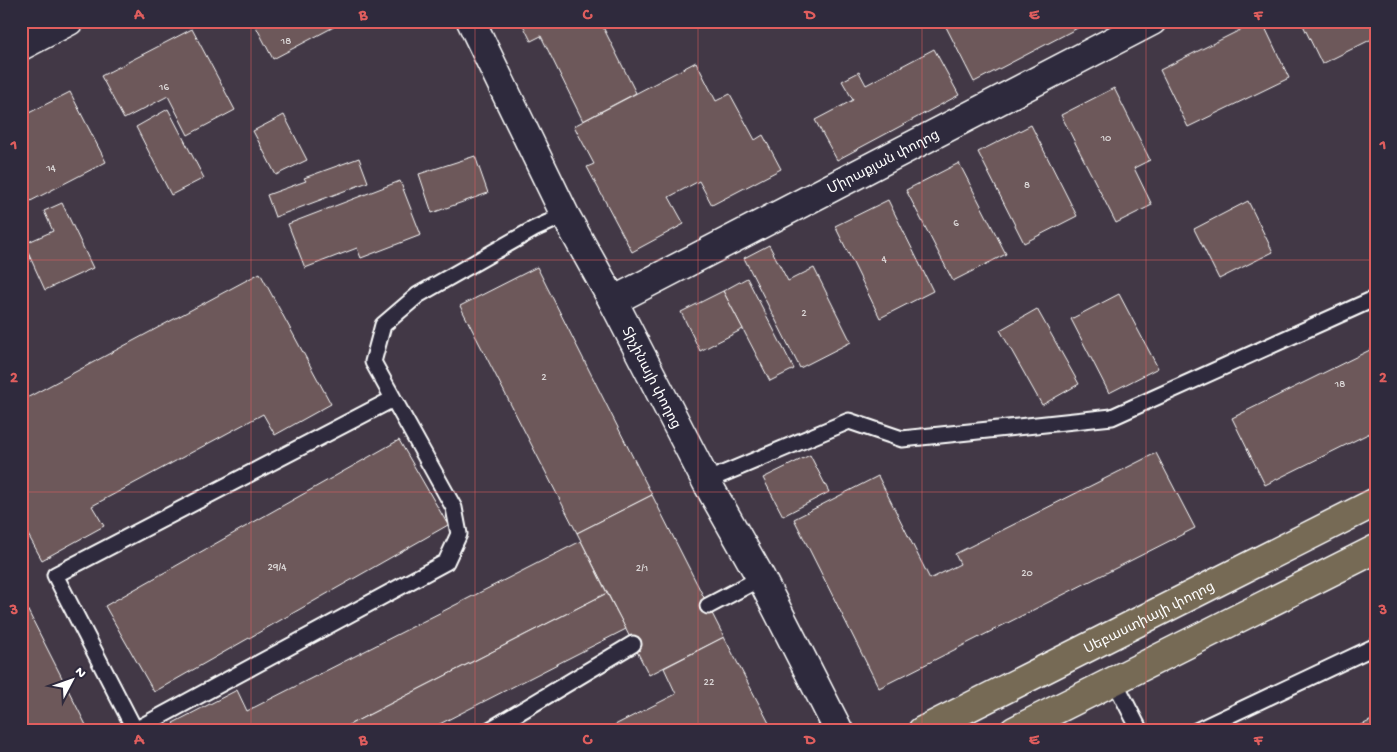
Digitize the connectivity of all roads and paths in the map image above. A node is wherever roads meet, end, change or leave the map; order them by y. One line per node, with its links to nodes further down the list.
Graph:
1 (69, 21): 4 (main road)
2 (472, 21): 5 (main road, Տիչինայի փողոց)
3 (1152, 21): 7 (main road, Միրաքյան փողոց)
4 (21, 46)
5 (565, 215): 7 (main road, Տիչինայի փողոց); 8 (lane)
6 (1376, 298): 9 (lane)
7 (613, 301): 9 (main road, Տիչինայի փողոց)
8 (393, 399): 8 (lane)
9 (706, 482): 12 (main road, Տիչինայի փողոց)
10 (1376, 502): 19 (main road, Սեբաստիայի փողոց)
11 (1376, 549): 16 (main road)
12 (760, 578): 13 (lane); 18 (main road, Տիչինայի փողոց)
13 (708, 606)
14 (633, 644): 17 (lane)
15 (1376, 646): 22 (lane)
16 (1114, 680): 20 (main road); 21 (lane)
17 (488, 731)
18 (839, 731)
19 (922, 731)
20 (1014, 731)
21 (1140, 731)
22 (1196, 731)

